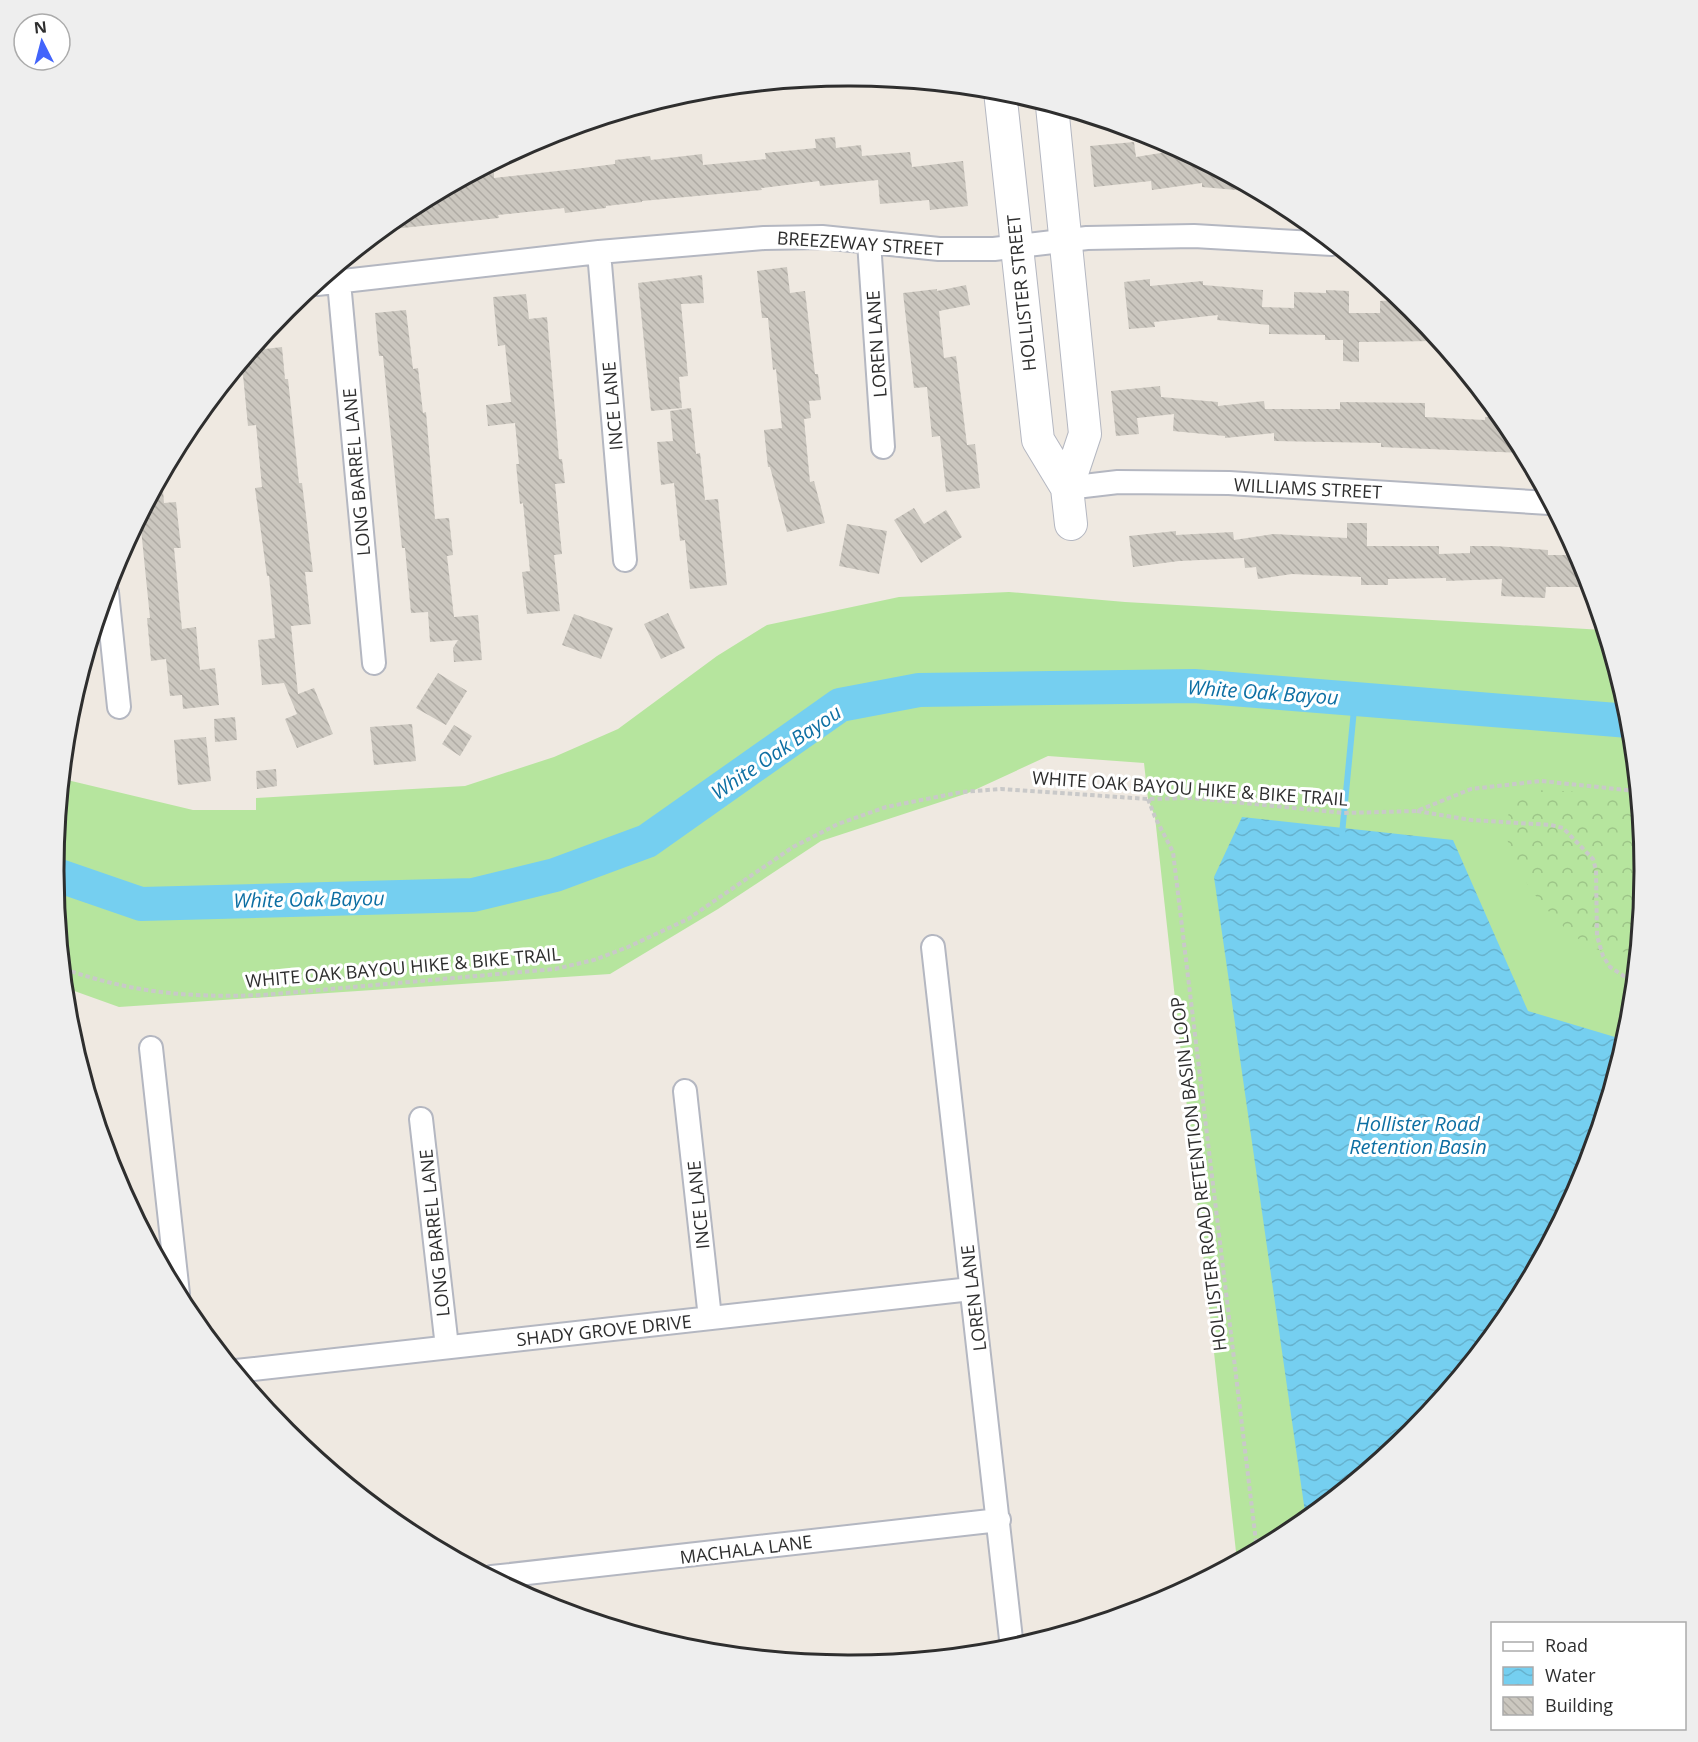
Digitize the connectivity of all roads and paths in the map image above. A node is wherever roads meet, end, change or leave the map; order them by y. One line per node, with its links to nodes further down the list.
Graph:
1 (1001, 102): 6 (street, HOLLISTER STREET)
2 (1053, 113): 3 (street, HOLLISTER STREET)
3 (1066, 240): 5 (street, BREEZEWAY STREET); 6 (street, BREEZEWAY STREET); 11 (street, HOLLISTER STREET)
4 (868, 242): 6 (street, BREEZEWAY STREET); 7 (street, BREEZEWAY STREET); 10 (street, LOREN LANE)
5 (1319, 243)
6 (1016, 246): 11 (street, HOLLISTER STREET)
7 (599, 252): 8 (street, BREEZEWAY STREET); 14 (street, INCE LANE)
8 (330, 283)
9 (328, 285): 16 (street, LONG BARREL LANE)
10 (883, 447)
11 (1067, 488): 12 (street, WILLIAMS STREET); 13 (street, HOLLISTER STREET)
12 (1541, 503)
13 (1071, 524)
14 (625, 561)
15 (109, 611): 17 (street)
16 (374, 663)
17 (119, 707)
18 (1629, 790): 20 (path, WHITE OAK BAYOU HIKE & BIKE TRAIL)
19 (1148, 799): 20 (path, WHITE OAK BAYOU HIKE & BIKE TRAIL); 22 (path, WHITE OAK BAYOU HIKE & BIKE TRAIL); 33 (path, HOLLISTER ROAD RETENTION BASIN LOOP)
20 (1417, 811): 23 (path)
21 (933, 947): 28 (street, LOREN LANE)
22 (71, 971)
23 (1626, 978)
24 (151, 1048): 27 (street)
25 (685, 1091): 29 (street, INCE LANE)
26 (421, 1119): 30 (street, LONG BARREL LANE)
27 (176, 1272)
28 (971, 1289): 29 (street, SHADY GROVE DRIVE); 32 (street, LOREN LANE)
29 (710, 1318): 30 (street, SHADY GROVE DRIVE)
30 (447, 1347): 31 (street, SHADY GROVE DRIVE)
31 (244, 1370)
32 (999, 1520): 34 (street, MACHALA LANE); 35 (street, LOREN LANE)
33 (1256, 1541)
34 (505, 1576)
35 (1011, 1638)

